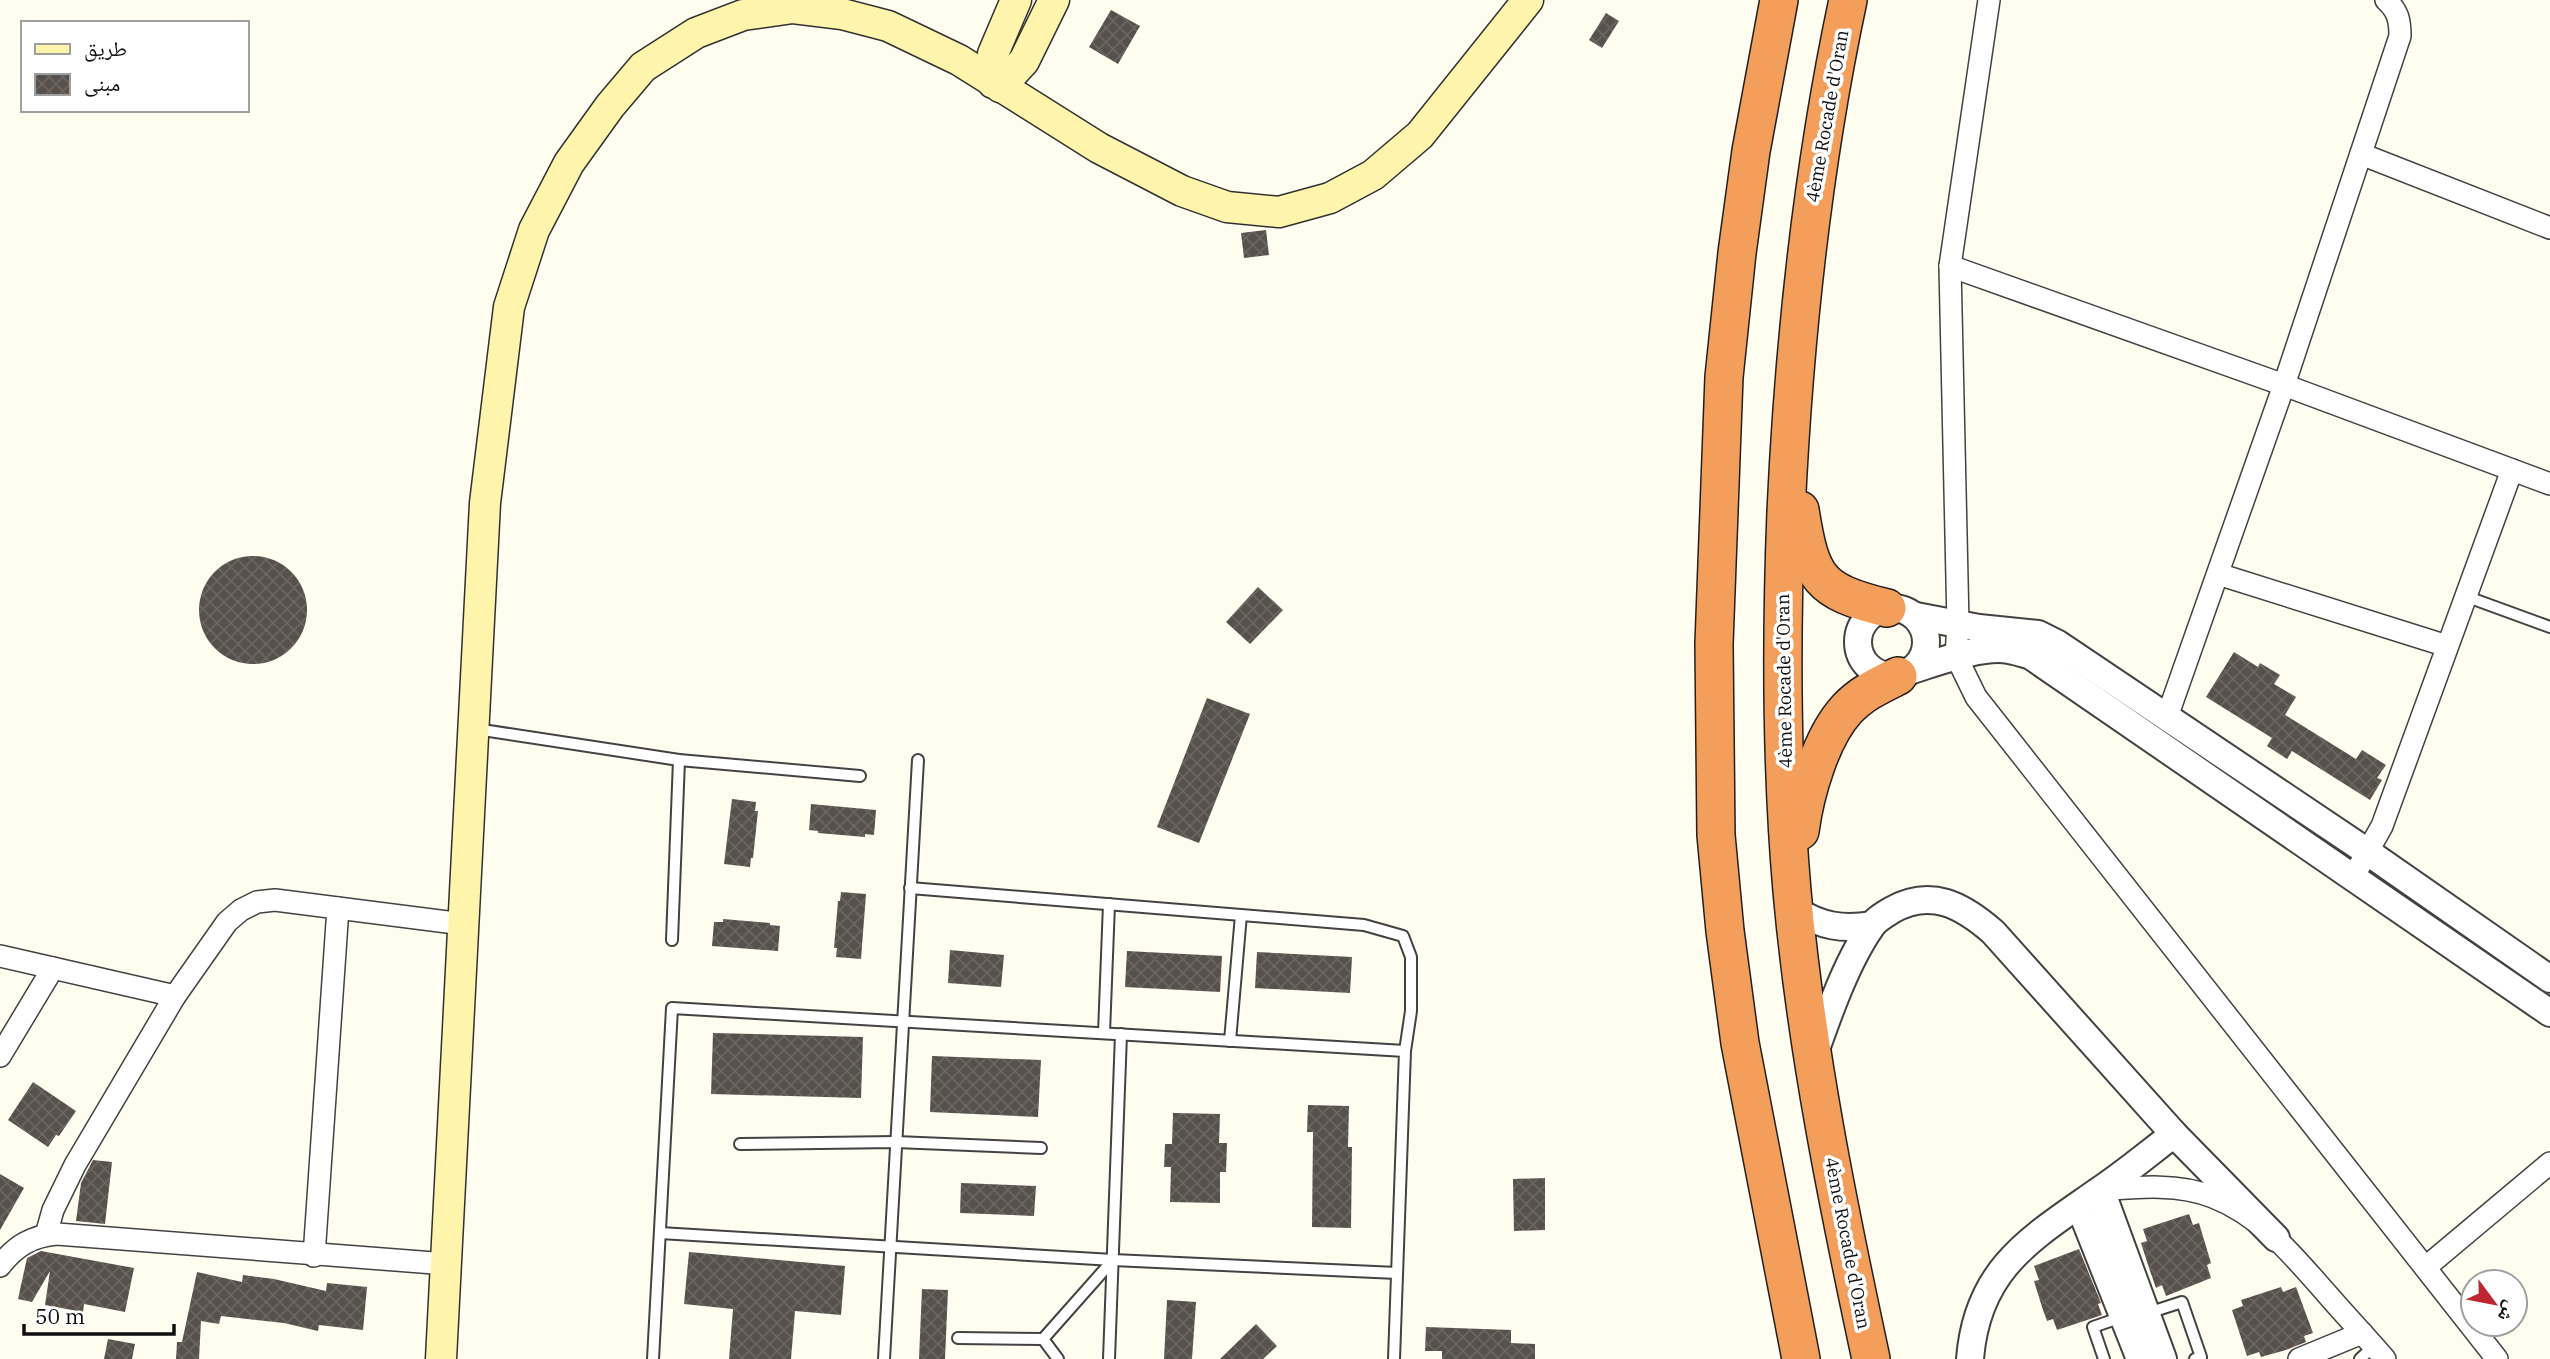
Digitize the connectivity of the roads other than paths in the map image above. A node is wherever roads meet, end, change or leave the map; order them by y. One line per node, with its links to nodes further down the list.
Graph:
1 (1054, 0): 9 (main road)
2 (1528, 0): 11 (main road)
3 (1779, 0): 81 (highway)
4 (1848, 0): 16 (highway, 4ème Rocade d'Oran)
5 (1989, 0): 14 (street)
6 (2386, 0): 12 (street)
7 (1010, 12): 8 (main road); 10 (main road)
8 (922, 43): 10 (main road); 28 (main road)
9 (1030, 51): 10 (main road); 11 (main road)
10 (996, 85): 11 (main road)
11 (1051, 118)
12 (2361, 154): 13 (street); 15 (street)
13 (2550, 228)
14 (1950, 266): 15 (street); 22 (street)
15 (2284, 385): 17 (street); 19 (street)
16 (1790, 427): 21 (highway); 35 (highway, 4ème Rocade d'Oran)
17 (2512, 470): 18 (street); 20 (street)
18 (2550, 484)
19 (2218, 574): 24 (street); 27 (street)
20 (2465, 596): 23 (lane); 24 (street)
21 (1901, 612): 22 (street); 26 (street); 26 (street)
22 (1958, 624): 25 (street); 27 (street)
23 (2550, 627)
24 (2447, 646): 32 (street)
25 (1956, 656): 26 (street); 33 (street); 69 (street)
26 (1905, 673): 35 (highway)
27 (2167, 718): 32 (street)
28 (474, 729): 30 (lane); 39 (main road)
29 (918, 760): 34 (lane)
30 (680, 761): 31 (lane); 41 (lane)
31 (860, 776)
32 (2369, 853): 33 (street); 44 (street)
33 (2352, 879): 46 (street)
34 (910, 888): 36 (lane); 47 (lane)
35 (1794, 902): 40 (street); 52 (highway, 4ème Rocade d'Oran)
36 (1109, 904): 38 (lane); 48 (lane)
37 (338, 908): 39 (street); 45 (street); 65 (street)
38 (1241, 915): 50 (lane); 51 (lane)
39 (463, 924): 67 (main road)
40 (1872, 925): 52 (street); 54 (street)
41 (672, 940)
42 (0, 956): 43 (street)
43 (53, 968): 45 (street); 53 (street)
44 (2550, 979)
45 (175, 996): 62 (street)
46 (2550, 1013)
47 (902, 1021): 48 (lane); 55 (lane); 61 (lane)
48 (1104, 1033): 49 (lane)
49 (1121, 1034): 50 (lane); 66 (lane)
50 (1230, 1041): 51 (lane)
51 (1405, 1051): 70 (lane)
52 (1814, 1055): 82 (highway, 4ème Rocade d'Oran)
53 (0, 1056)
54 (2174, 1133): 59 (street); 63 (street)
55 (896, 1142): 56 (lane); 57 (lane); 64 (lane)
56 (740, 1144)
57 (1041, 1148)
58 (2550, 1163): 69 (street)
59 (2101, 1190): 60 (street); 63 (street); 71 (street)
60 (2079, 1205): 71 (street); 83 (street)
61 (660, 1233): 64 (lane); 76 (lane)
62 (46, 1235): 65 (street); 68 (street)
63 (2276, 1237): 74 (street)
64 (890, 1247): 66 (lane); 77 (lane)
65 (314, 1256): 67 (street)
66 (1113, 1260): 70 (lane); 73 (lane); 79 (lane)
67 (447, 1264): 75 (main road)
68 (0, 1266)
69 (2426, 1268): 89 (street)
70 (1397, 1273): 80 (lane)
71 (2136, 1315): 84 (lane); 85 (street); 86 (street); 87 (lane)
72 (958, 1338): 73 (lane)
73 (1043, 1339): 78 (lane)
74 (2370, 1349): 88 (street)
75 (441, 1359)
76 (653, 1359)
77 (884, 1359)
78 (1058, 1359)
79 (1109, 1359)
80 (1394, 1359)
81 (1801, 1359)
82 (1871, 1359)
83 (1970, 1359)
84 (2104, 1359)
85 (2140, 1359)
86 (2163, 1359)
87 (2195, 1359)
88 (2299, 1359)
89 (2497, 1359)

